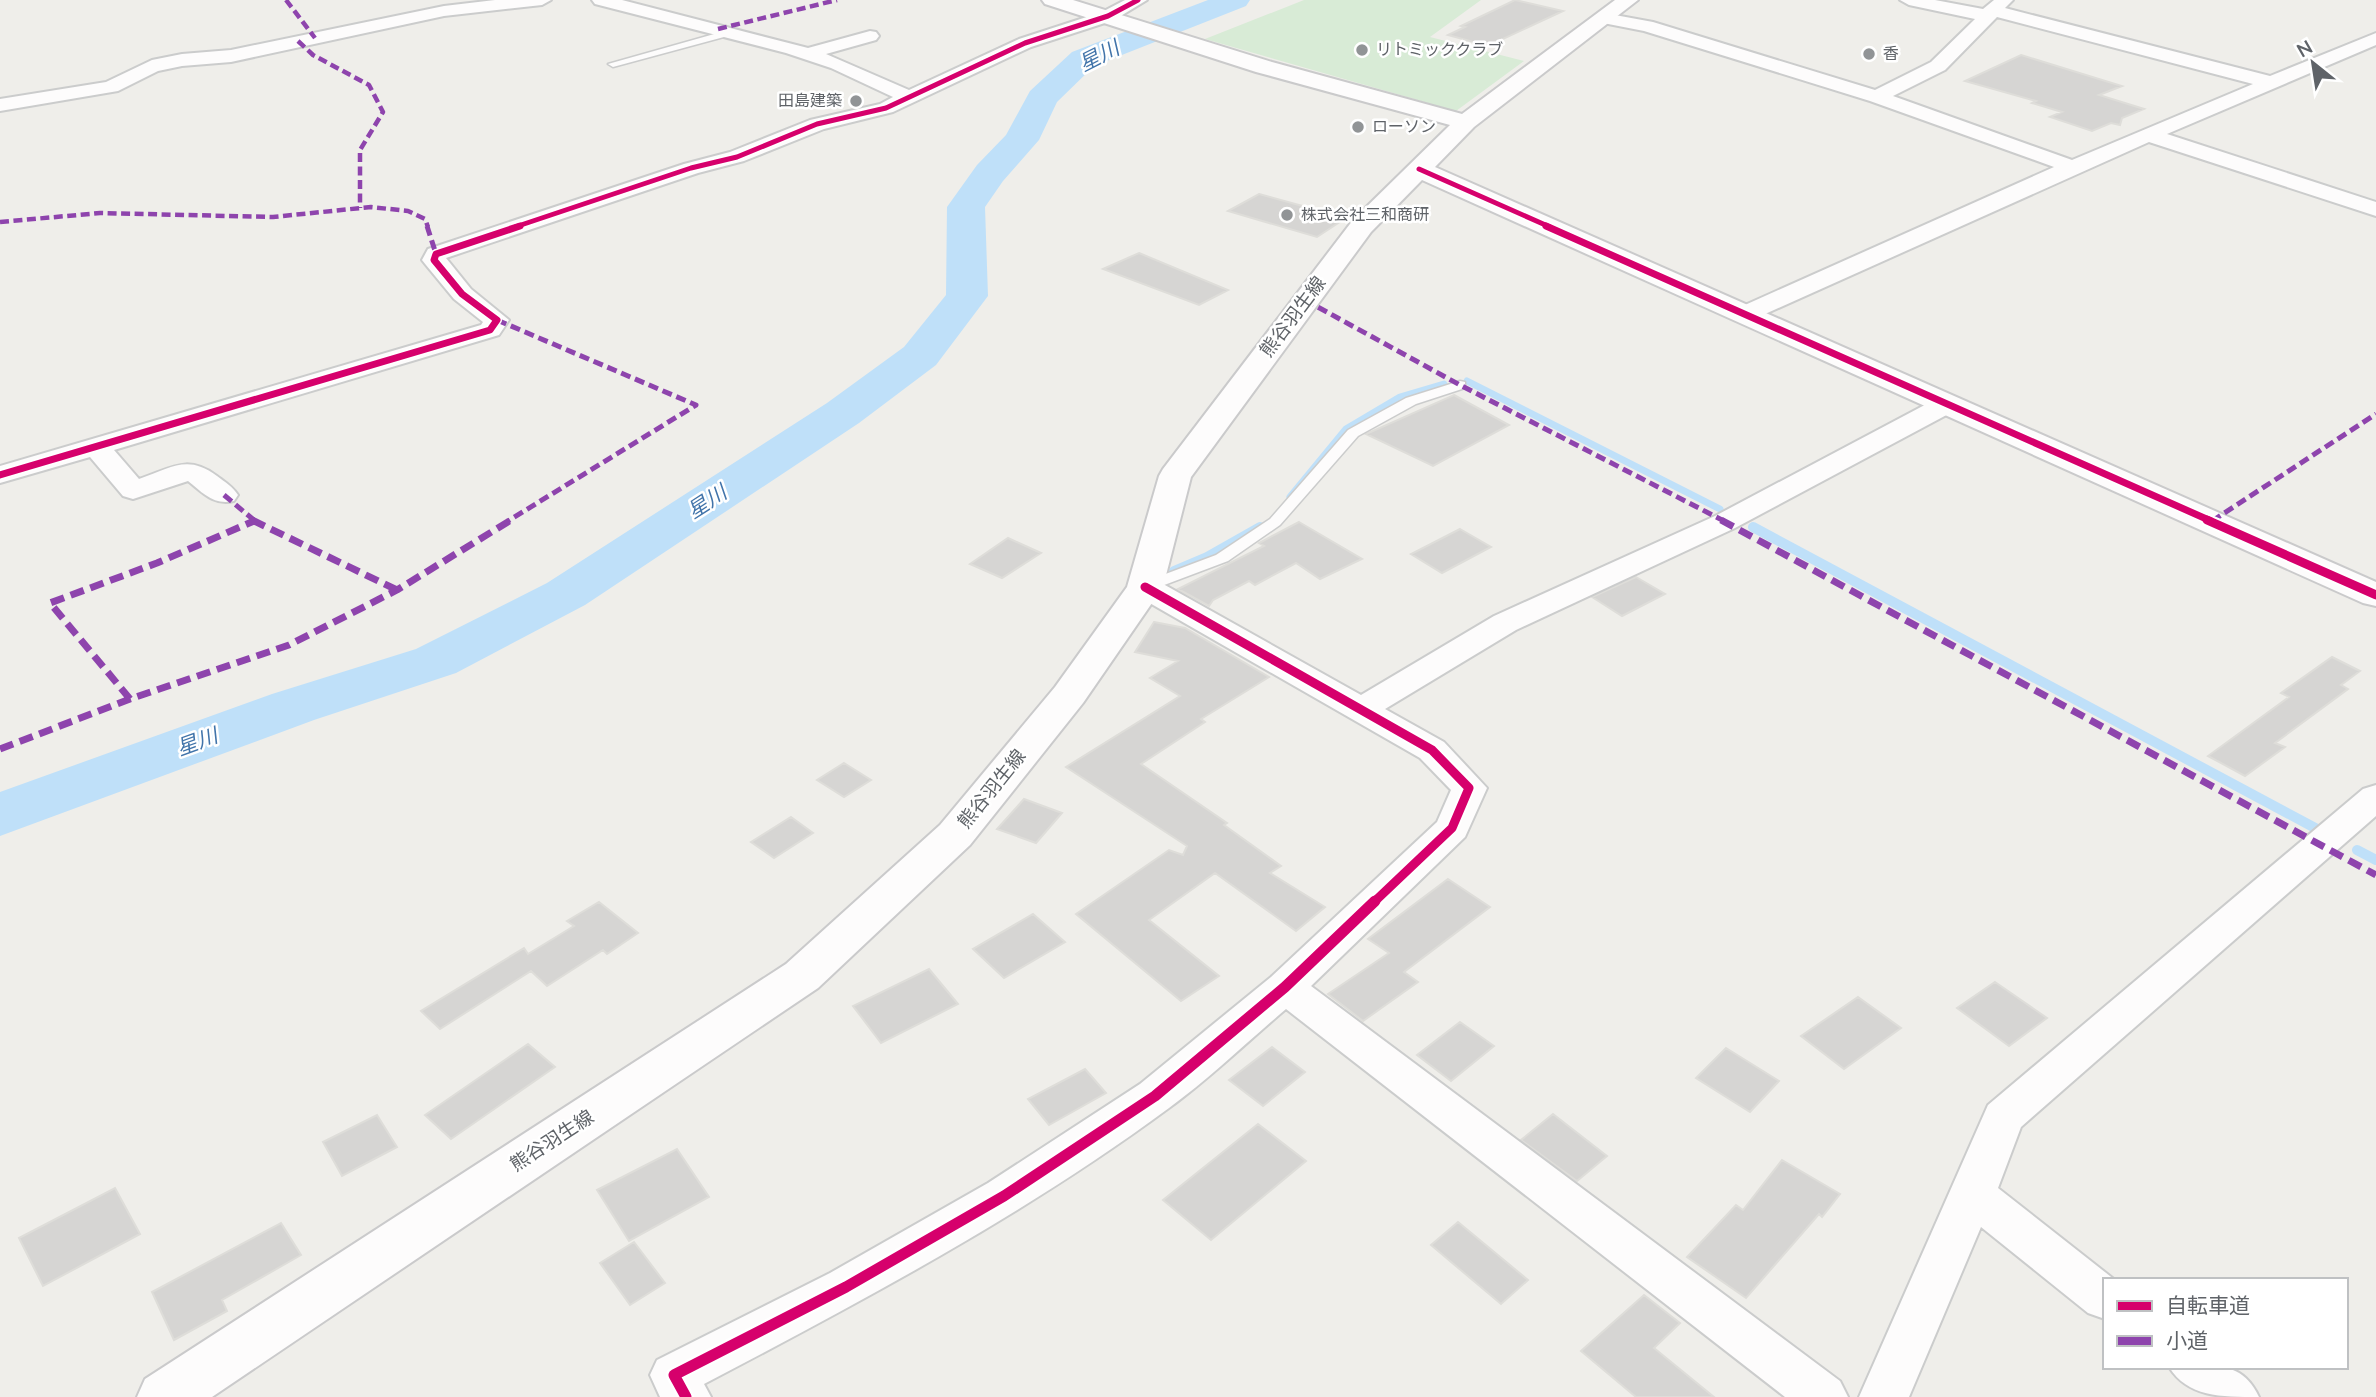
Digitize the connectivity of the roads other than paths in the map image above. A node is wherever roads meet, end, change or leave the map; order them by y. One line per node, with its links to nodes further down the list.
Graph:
1 (542, 0): 17 (street)
2 (601, 0): 9 (street)
3 (1052, 0): 8 (main road)
4 (1138, 0): 8 (street)
5 (1909, 0): 7 (street)
6 (1616, 9): 15 (street); 18 (main road, 熊谷羽生線)
7 (1995, 9): 14 (street); 15 (street)
8 (1114, 18): 16 (street); 18 (main road)
9 (732, 32): 12 (street); 13 (lane)
10 (870, 36): 12 (street)
11 (2376, 38): 14 (street)
12 (806, 54): 16 (street)
13 (613, 64)
14 (2273, 83): 19 (street)
15 (1877, 97): 20 (street)
16 (911, 98): 26 (street)
17 (0, 105)
18 (1466, 122): 21 (main road, 熊谷羽生線)
19 (2149, 135): 20 (street); 22 (street)
20 (2073, 167): 23 (street)
21 (1419, 169): 23 (main road); 29 (main road, 熊谷羽生線)
22 (2376, 209)
23 (1745, 314): 25 (main road)
24 (1460, 385): 29 (lane)
25 (1945, 405): 30 (main road); 31 (street)
26 (96, 447): 27 (street); 28 (street)
27 (0, 475)
28 (224, 495)
29 (1145, 587): 31 (street); 37 (main road, 熊谷羽生線)
30 (2376, 595)
31 (1362, 709): 33 (street)
32 (2376, 797): 34 (street)
33 (1285, 987): 38 (street); 39 (street)
34 (1973, 1194): 35 (street); 40 (street)
35 (2103, 1297)
36 (2196, 1369): 41 (street)
37 (165, 1397)
38 (686, 1397)
39 (1823, 1397)
40 (1884, 1397)
41 (2234, 1397)

